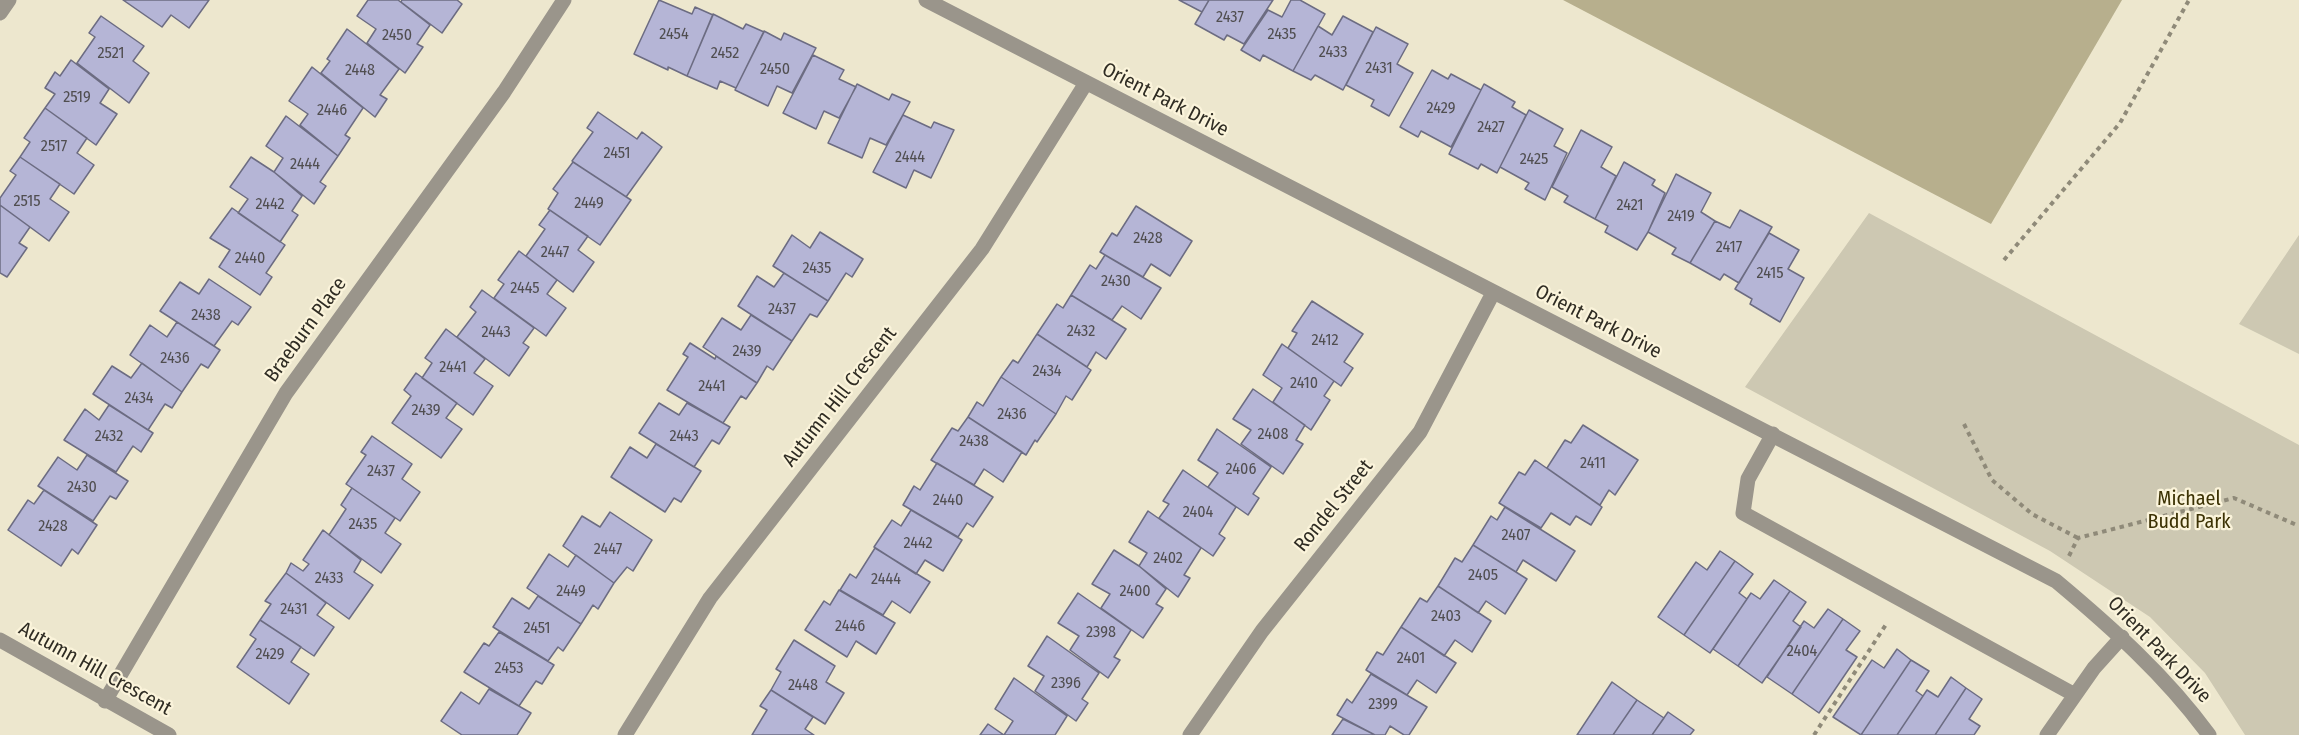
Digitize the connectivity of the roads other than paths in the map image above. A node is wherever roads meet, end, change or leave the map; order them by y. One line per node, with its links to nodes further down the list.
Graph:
1 (9, 0): 4 (street)
2 (564, 0): 11 (street, Braeburn Place)
3 (926, 0): 5 (street, Orient Park Drive)
4 (0, 13)
5 (1086, 83): 6 (street, Orient Park Drive); 13 (street, Autumn Hill Crescent)
6 (1493, 292): 7 (street, Orient Park Drive); 14 (street, Rondel Street)
7 (1773, 434): 8 (street, Orient Park Drive); 10 (street)
8 (2122, 637): 10 (street); 16 (street, Orient Park Drive)
9 (0, 640): 11 (street, Autumn Hill Crescent)
10 (2075, 695): 15 (street)
11 (105, 701): 12 (street, Autumn Hill Crescent)
12 (169, 735)
13 (624, 735)
14 (1190, 735)
15 (2047, 735)
16 (2209, 735)

